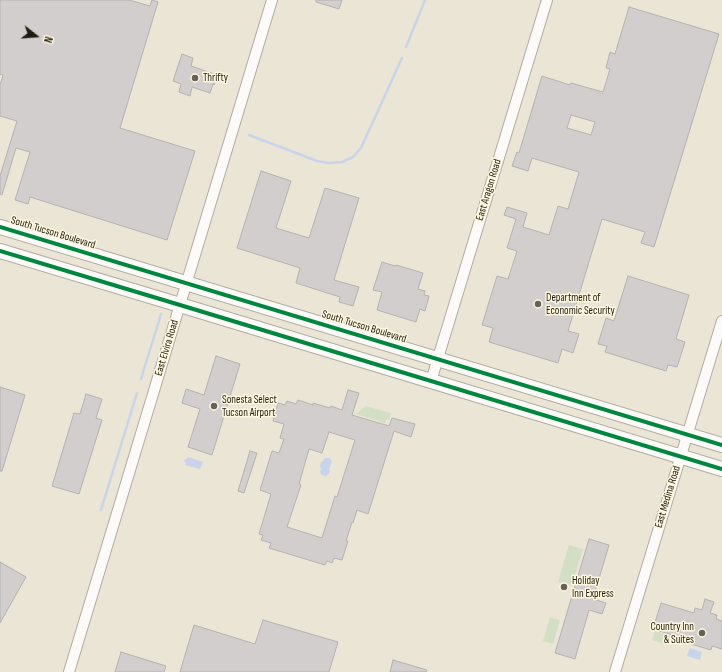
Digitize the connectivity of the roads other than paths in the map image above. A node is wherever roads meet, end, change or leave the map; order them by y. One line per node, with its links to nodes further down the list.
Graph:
1 (272, 0): 5 (street, East Elvira Road)
2 (547, 0): 8 (street, East Aragon Road)
3 (0, 227): 5 (main road, South Tucson Boulevard)
4 (0, 251): 6 (main road)
5 (187, 283): 6 (street, East Elvira Road); 8 (main road, South Tucson Boulevard)
6 (180, 305): 9 (main road); 14 (street, East Elvira Road)
7 (722, 321): 10 (street, East Medina Road)
8 (437, 359): 9 (street, East Aragon Road); 10 (main road, South Tucson Boulevard)
9 (431, 381): 12 (main road)
10 (688, 434): 11 (main road, South Tucson Boulevard); 12 (street, East Medina Road)
11 (722, 445)
12 (680, 456): 13 (main road); 15 (street, East Medina Road)
13 (722, 469)
14 (69, 672)
15 (615, 672)

